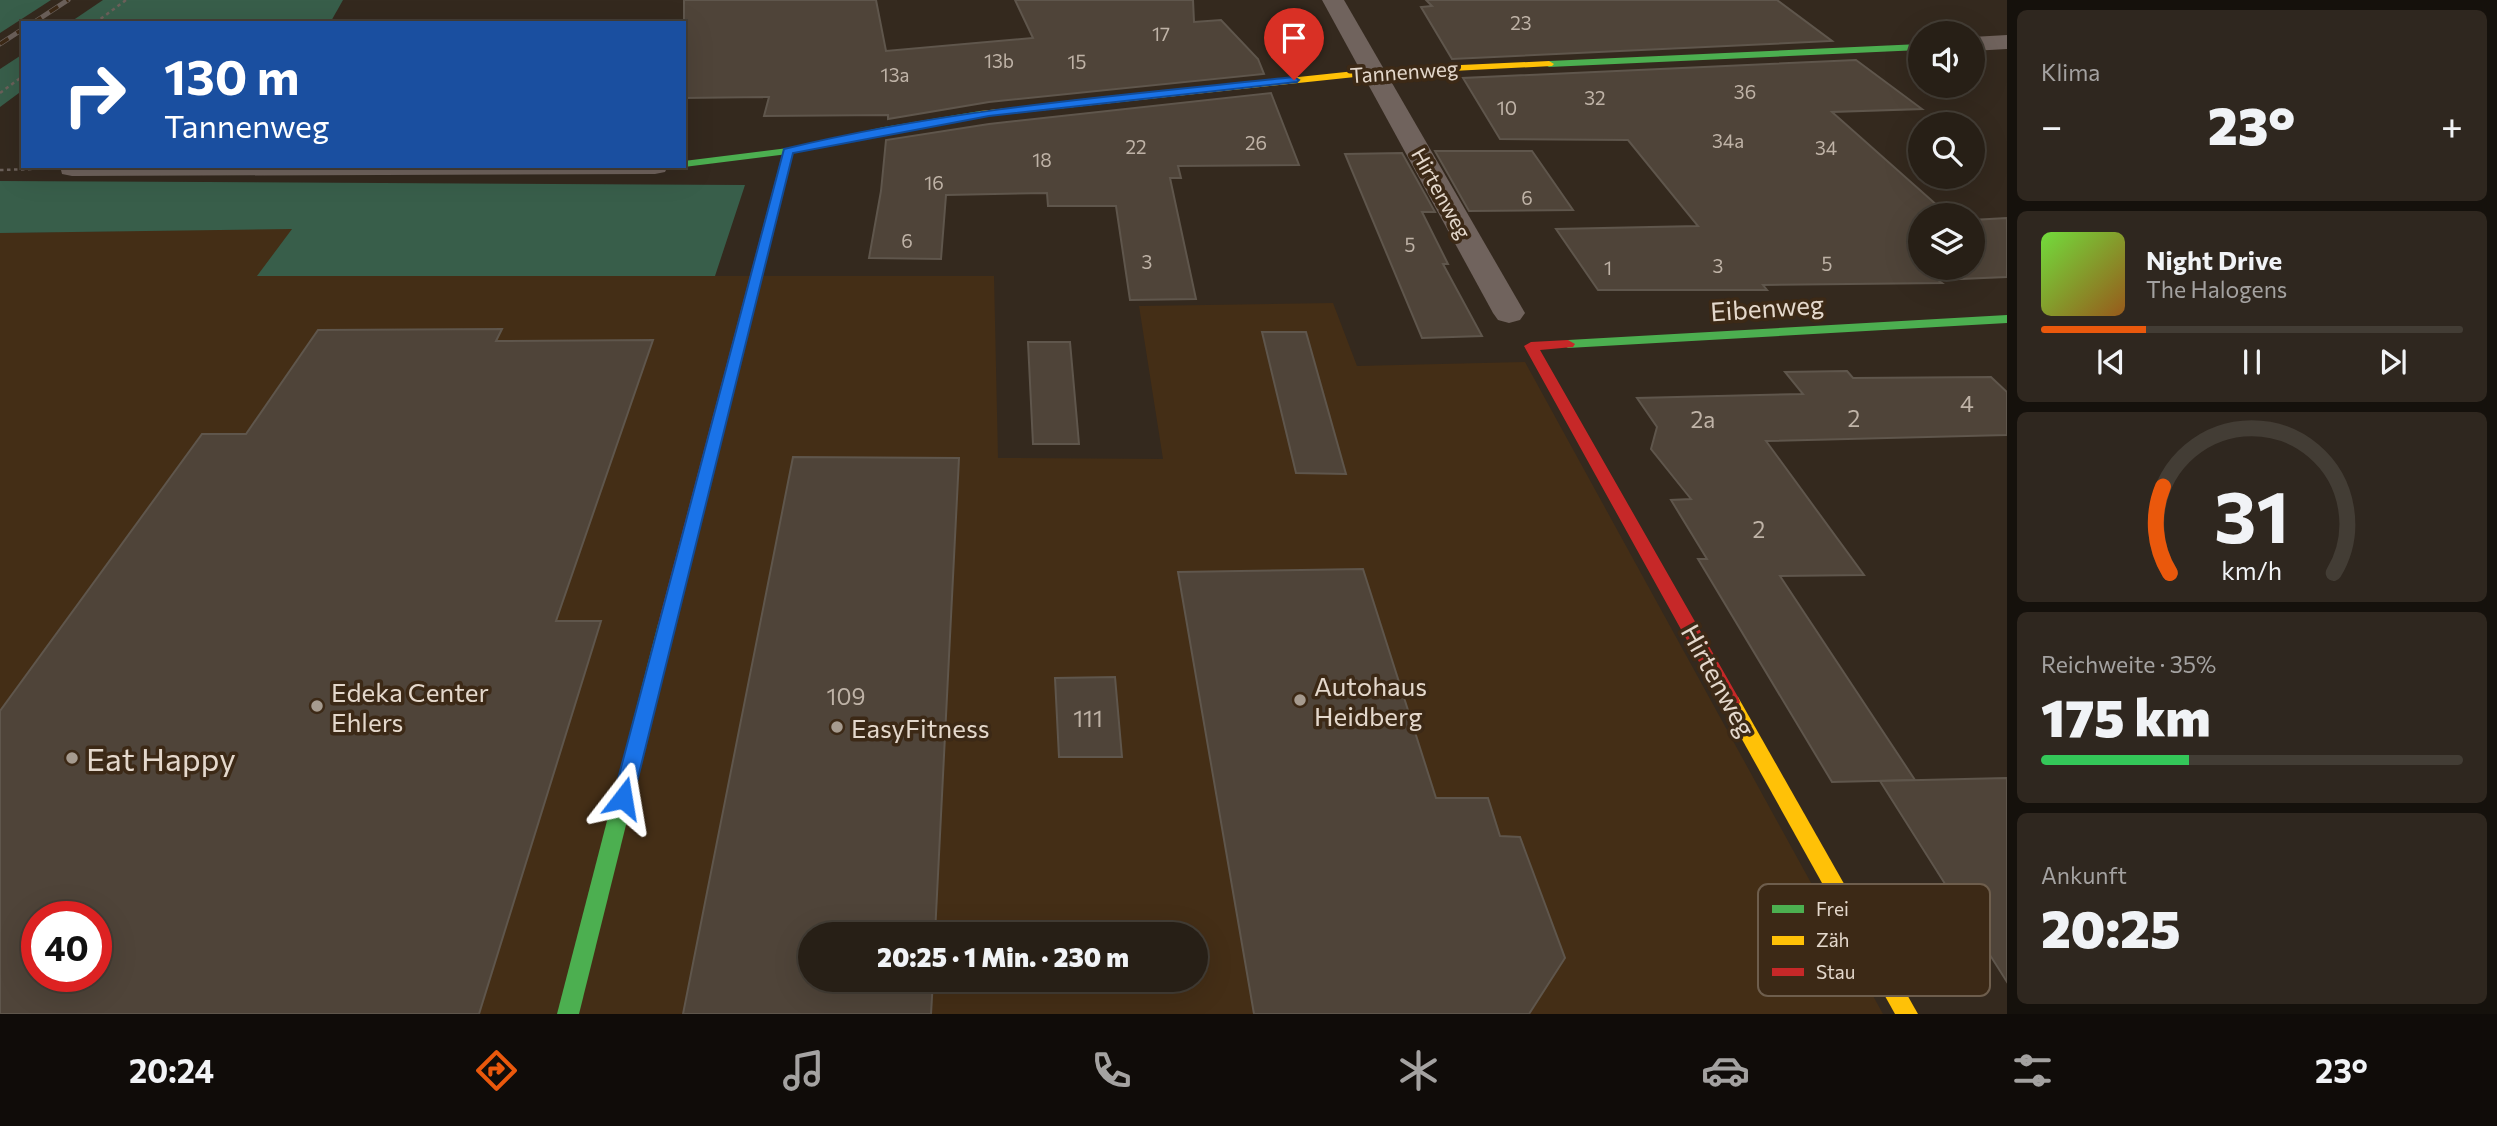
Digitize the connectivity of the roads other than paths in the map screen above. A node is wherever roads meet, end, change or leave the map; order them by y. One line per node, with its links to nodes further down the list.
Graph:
1 (1333, 0): 5 (street, Hirtenweg)
2 (2007, 43): 3 (street)
3 (1985, 44)
4 (1908, 48): 5 (street, Tannenweg)
5 (1374, 72): 6 (street, Tannenweg); 8 (street, Hirtenweg)
6 (788, 151): 7 (street, Tannenweg); 13 (street)
7 (686, 164)
8 (1509, 313)
9 (2007, 319): 10 (street, Eibenweg)
10 (1531, 346): 11 (street, Hirtenweg)
11 (1834, 884)
12 (1897, 996): 14 (street, Hirtenweg)
13 (568, 1014)
14 (1907, 1014)

